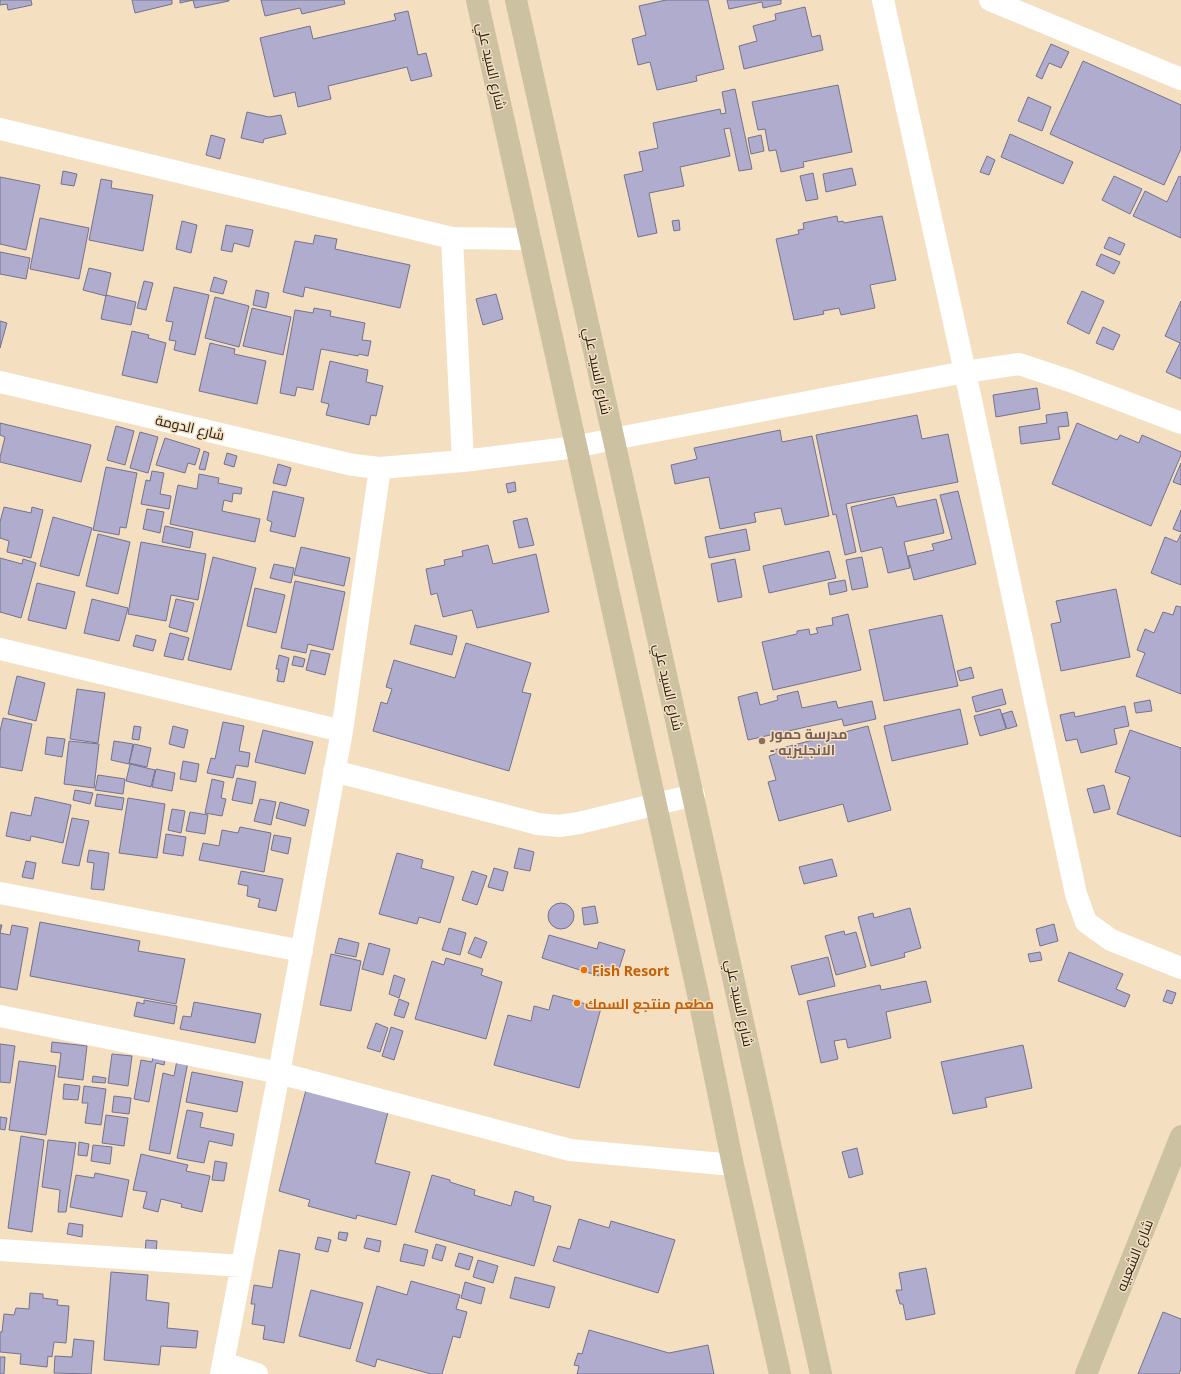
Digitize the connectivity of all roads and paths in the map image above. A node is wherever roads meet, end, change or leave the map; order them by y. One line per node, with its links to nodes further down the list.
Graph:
1 (477, 0): 8 (main road, شارع السيد علي)
2 (516, 0): 12 (main road, شارع السيد علي)
3 (883, 0): 9 (street)
4 (990, 0): 5 (street)
5 (1181, 79)
6 (0, 129): 7 (street)
7 (452, 238): 8 (street); 14 (street)
8 (530, 239): 13 (main road, شارع السيد علي)
9 (966, 372): 11 (street, شارع الدومة); 12 (street, شارع الدومة); 23 (street)
10 (0, 382): 15 (street, شارع الدومة)
11 (1181, 423)
12 (613, 439): 13 (street, شارع الدومة); 19 (main road, شارع السيد علي)
13 (576, 447): 14 (street, شارع الدومة); 20 (main road, شارع السيد علي)
14 (463, 461): 15 (street, شارع الدومة)
15 (380, 468): 17 (street)
16 (0, 649): 17 (street)
17 (342, 732): 18 (street)
18 (334, 771): 20 (street); 22 (street)
19 (694, 795): 20 (street); 33 (main road, شارع السيد علي)
20 (656, 805): 27 (main road, شارع السيد علي)
21 (0, 892): 22 (street)
22 (302, 951): 25 (street)
23 (1181, 968)
24 (0, 1016): 25 (street)
25 (279, 1073): 27 (street); 29 (street)
26 (1181, 1136): 34 (main road, شارع الشعبيه)
27 (733, 1165): 32 (main road, شارع السيد علي)
28 (0, 1250): 29 (street)
29 (242, 1266): 30 (street)
30 (222, 1368): 31 (street)
31 (256, 1374)
32 (780, 1374)
33 (821, 1374)
34 (1086, 1374)

